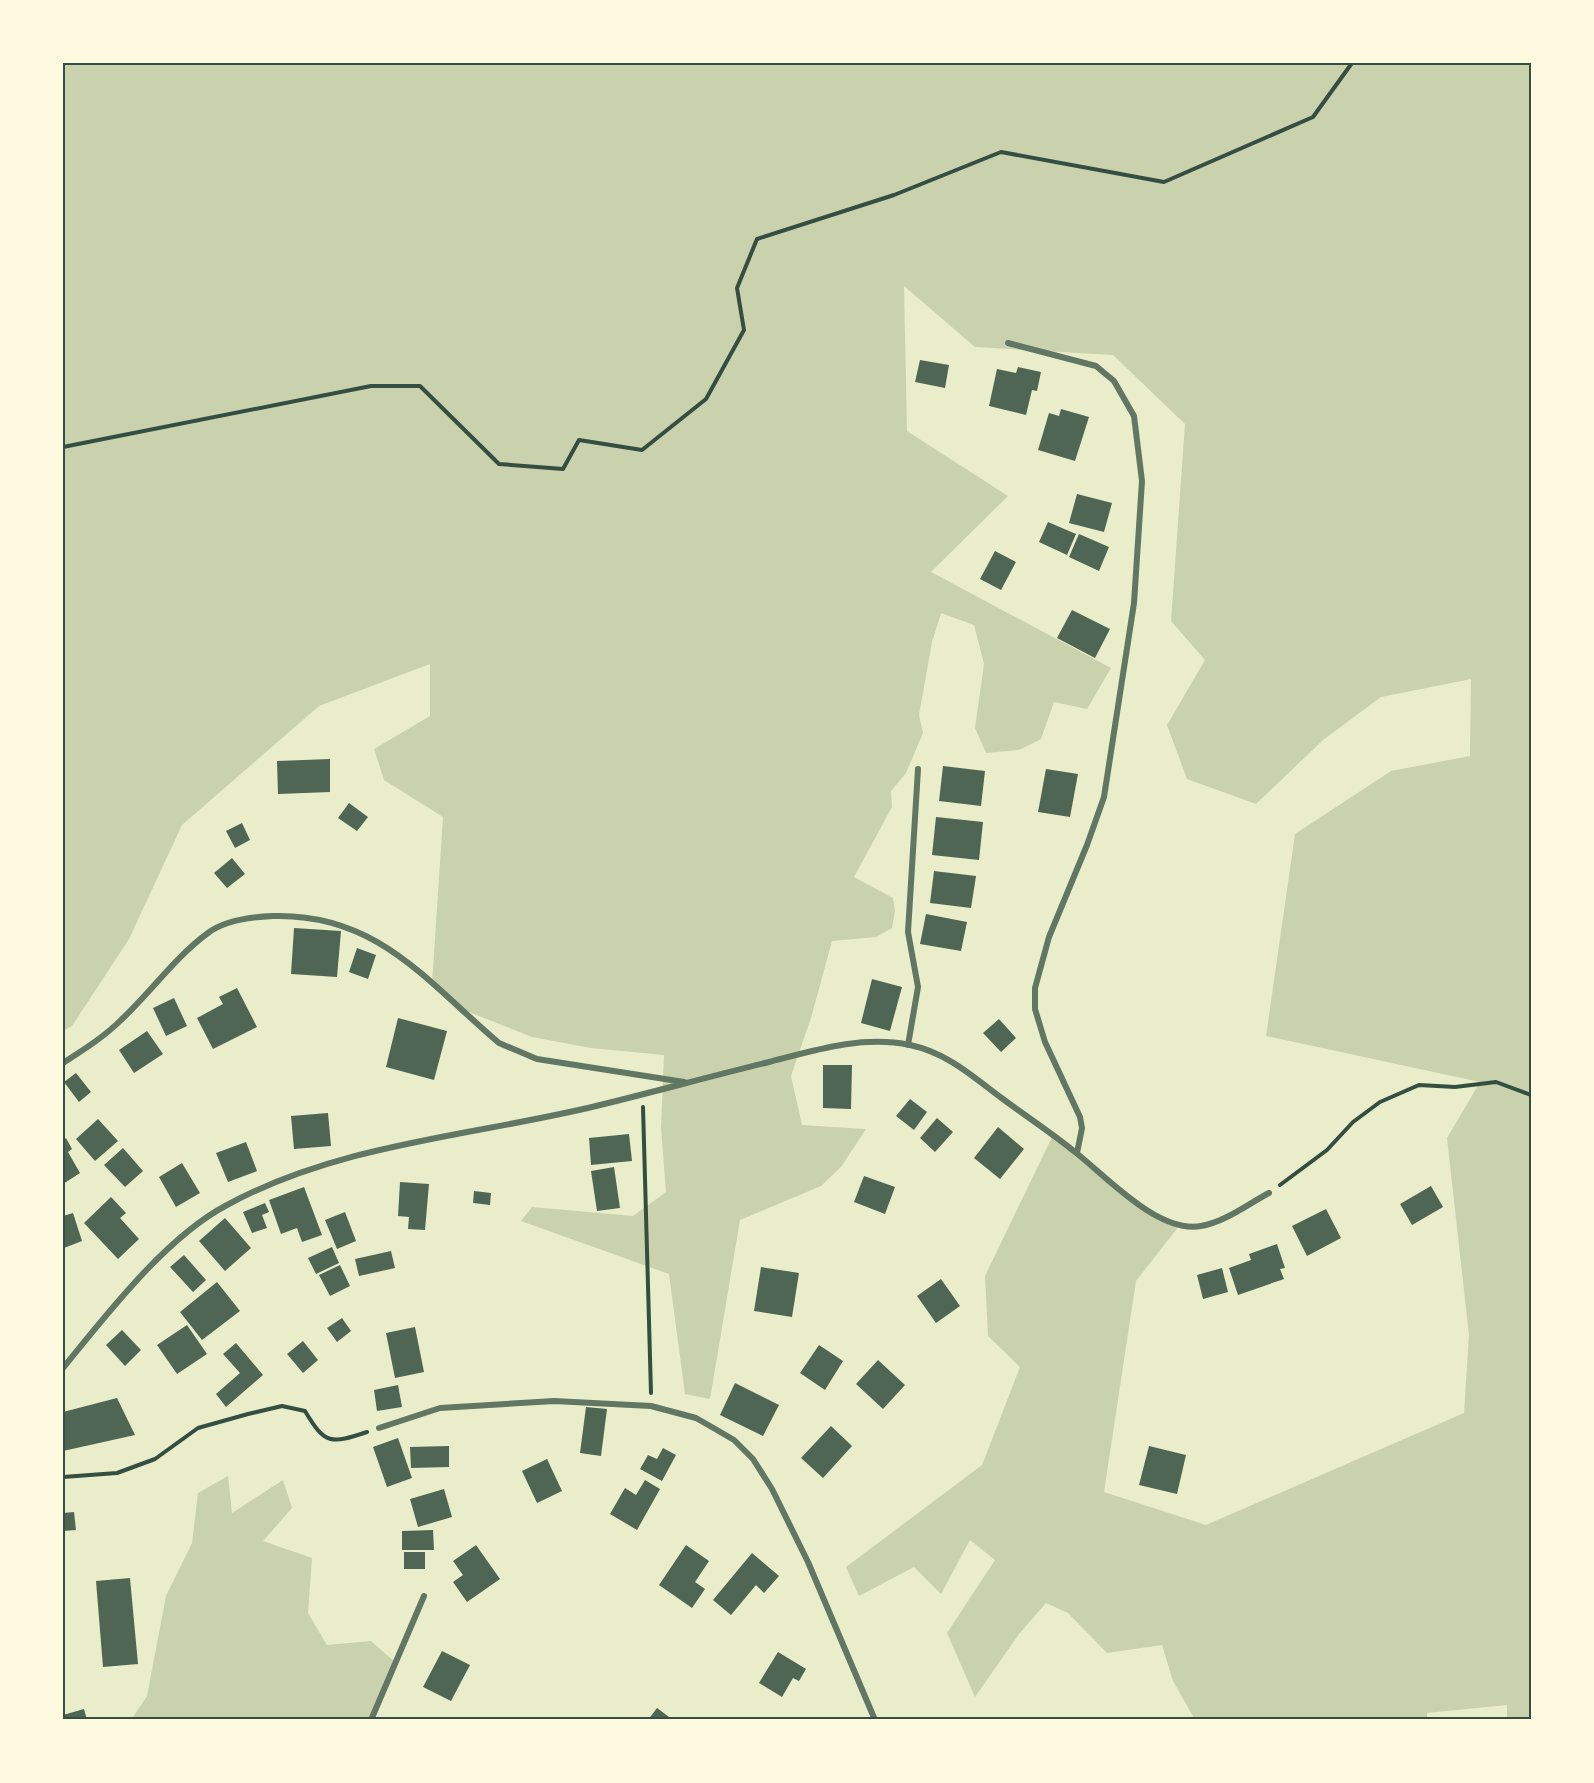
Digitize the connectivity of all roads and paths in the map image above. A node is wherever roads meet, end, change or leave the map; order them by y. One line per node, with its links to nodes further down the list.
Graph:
1 (1352, 63): 3 (path)
2 (1008, 343): 10 (street)
3 (63, 447)
4 (918, 769): 5 (street)
5 (908, 1045): 7 (street); 10 (street)
6 (63, 1063): 7 (street)
7 (685, 1082): 8 (street)
8 (643, 1095): 12 (street); 13 (path)
9 (1531, 1095): 11 (path)
10 (1077, 1153): 11 (street)
11 (1269, 1193)
12 (63, 1368)
13 (651, 1406): 14 (street); 18 (street)
14 (379, 1428): 15 (path)
15 (63, 1477)
16 (424, 1596): 17 (street)
17 (371, 1720)
18 (875, 1720)

